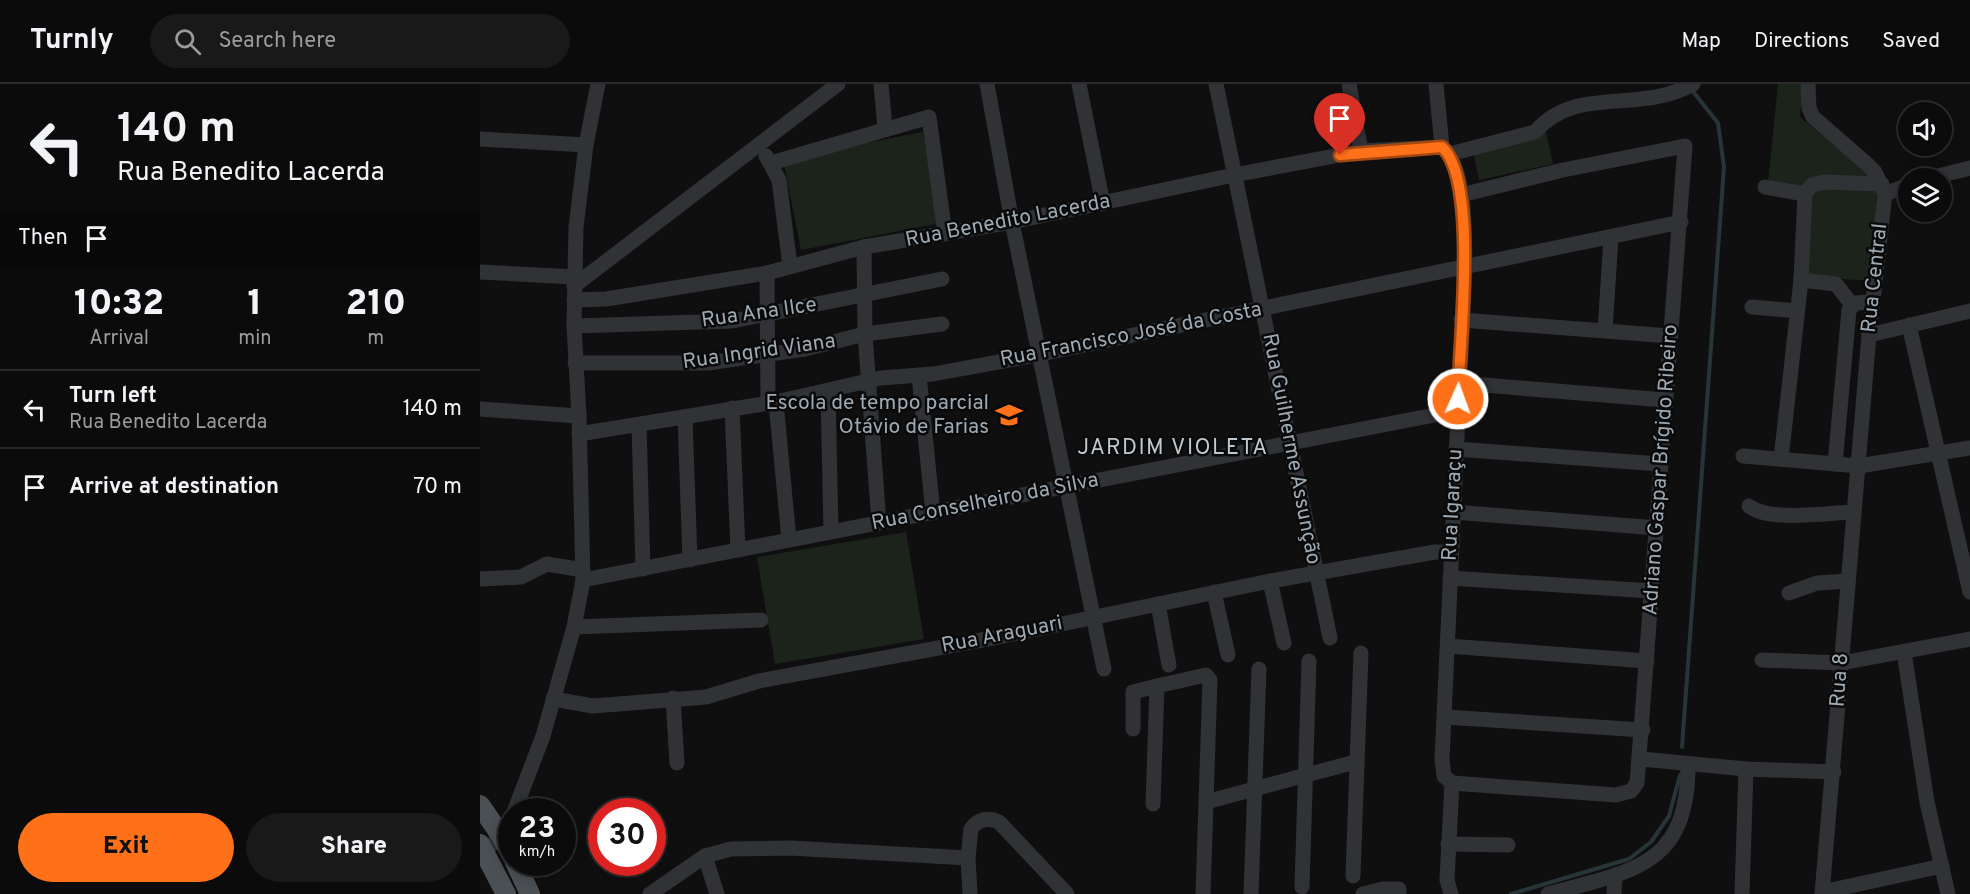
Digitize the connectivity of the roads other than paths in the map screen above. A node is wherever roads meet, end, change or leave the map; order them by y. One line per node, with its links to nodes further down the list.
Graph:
1 (598, 84): 13 (street)
2 (838, 84): 14 (street)
3 (881, 84): 11 (street)
4 (987, 84): 27 (street)
5 (1080, 84): 26 (street)
6 (1216, 84): 20 (street, Rua Guilherme Assunção)
7 (1348, 84): 16 (street)
8 (1436, 84): 15 (street, Rua Igaraçu)
9 (1808, 84): 23 (street)
10 (1690, 86): 15 (street, Rua Benedito Lacerda)
11 (885, 128): 17 (street); 29 (street)
12 (480, 139): 13 (street)
13 (586, 145): 38 (street)
14 (759, 146): 17 (street); 38 (street)
15 (1446, 150): 16 (street, Rua Benedito Lacerda); 25 (street, Rua Igaraçu)
16 (1361, 151): 20 (street, Rua Benedito Lacerda)
17 (771, 163): 32 (street)
18 (1970, 168): 19 (street)
19 (1952, 172)
20 (1234, 175): 26 (street, Rua Benedito Lacerda); 43 (street, Rua Guilherme Assunção)
21 (1765, 187): 24 (street)
22 (1898, 187): 23 (street)
23 (1883, 189): 24 (street); 40 (street, Rua Central)
24 (1805, 194): 37 (street)
25 (1461, 195): 28 (street, Adriano Gaspar Brígido Ribeiro); 33 (street, Rua Igaraçu)
26 (1103, 204): 27 (street, Rua Benedito Lacerda)
27 (1012, 222): 29 (street, Rua Benedito Lacerda); 55 (street)
28 (1680, 222): 30 (street, Rua Francisco José da Costa); 54 (street, Adriano Gaspar Brígido Ribeiro)
29 (945, 234): 31 (street, Rua Benedito Lacerda)
30 (1611, 237): 33 (street, Rua Francisco José da Costa); 51 (street)
31 (864, 247): 32 (street, Rua Benedito Lacerda); 39 (street)
32 (790, 266): 35 (street, Rua Benedito Lacerda)
33 (1465, 266): 43 (street, Rua Francisco José da Costa); 47 (street, Rua Igaraçu)
34 (480, 272): 38 (street, Rua Benedito Lacerda)
35 (767, 273): 38 (street, Rua Benedito Lacerda); 46 (street)
36 (942, 279): 39 (street, Rua Ana Ilce)
37 (1801, 280): 41 (street); 45 (street)
38 (574, 288): 50 (street)
39 (865, 295): 46 (street, Rua Ana Ilce); 52 (street)
40 (1872, 302): 41 (street); 53 (street, Rua Central)
41 (1852, 305): 78 (street)
42 (1752, 307): 45 (street)
43 (1264, 308): 55 (street, Rua Francisco José da Costa); 71 (street, Rua Guilherme Assunção)
44 (1970, 310): 49 (street)
45 (1797, 311): 76 (street)
46 (768, 316): 50 (street, Rua Ana Ilce); 56 (street)
47 (1461, 320): 51 (street); 60 (street, Rua Igaraçu)
48 (942, 324): 52 (street, Rua Ingrid Viana)
49 (1909, 325): 53 (street); 74 (street)
50 (574, 326): 57 (street)
51 (1605, 331): 54 (street)
52 (865, 334): 56 (street, Rua Ingrid Viana); 59 (street)
53 (1869, 335): 79 (street, Rua Central)
54 (1670, 336): 62 (street, Adriano Gaspar Brígido Ribeiro)
55 (1041, 354): 58 (street, Rua Francisco José da Costa); 80 (street)
56 (766, 355): 57 (street, Rua Ingrid Viana); 63 (street)
57 (575, 363): 67 (street)
58 (919, 375): 59 (street, Rua Francisco José da Costa); 84 (street)
59 (869, 382): 61 (street, Rua Francisco José da Costa); 85 (street)
60 (1458, 383): 62 (street); 66 (street, Rua Igaraçu)
61 (828, 391): 63 (street, Rua Francisco José da Costa); 87 (street)
62 (1665, 400): 77 (street, Adriano Gaspar Brígido Ribeiro)
63 (772, 403): 64 (street, Rua Francisco José da Costa); 88 (street)
64 (732, 408): 68 (street, Rua Francisco José da Costa); 89 (street)
65 (480, 409): 67 (street)
66 (1457, 414): 71 (street, Rua Conselheiro da Silva); 73 (street, Rua Igaraçu)
67 (579, 416): 70 (street)
68 (685, 417): 69 (street, Rua Francisco José da Costa); 91 (street)
69 (639, 425): 70 (street, Rua Francisco José da Costa); 92 (street)
70 (579, 434): 94 (street)
71 (1288, 443): 80 (street, Rua Conselheiro da Silva); 93 (street, Rua Guilherme Assunção)
72 (1970, 448): 74 (street)
73 (1456, 449): 77 (street); 82 (street, Rua Igaraçu)
74 (1940, 452): 79 (street); 101 (street)
75 (1743, 456): 76 (street)
76 (1781, 459): 78 (street)
77 (1660, 464): 86 (street, Adriano Gaspar Brígido Ribeiro)
78 (1835, 464): 79 (street)
79 (1859, 466): 83 (street, Rua 8)
80 (1068, 485): 84 (street, Rua Conselheiro da Silva); 104 (street)
81 (1749, 506): 83 (street)
82 (1454, 512): 86 (street); 90 (street, Rua Igaraçu)
83 (1853, 512): 98 (street, Rua 8)
84 (933, 513): 85 (street, Rua Conselheiro da Silva)
85 (879, 523): 87 (street, Rua Conselheiro da Silva)
86 (1657, 528): 99 (street, Adriano Gaspar Brígido Ribeiro)
87 (831, 532): 88 (street, Rua Conselheiro da Silva)
88 (789, 540): 89 (street, Rua Conselheiro da Silva)
89 (738, 550): 91 (street, Rua Conselheiro da Silva)
90 (1451, 552): 93 (street, Rua Araguari); 95 (street, Rua Igaraçu)
91 (690, 560): 92 (street, Rua Conselheiro da Silva)
92 (643, 569): 94 (street, Rua Conselheiro da Silva)
93 (1315, 572): 97 (street, Rua Araguari); 107 (street, Rua Guilherme Assunção)
94 (583, 575): 96 (street, Rua Conselheiro da Silva); 106 (street)
95 (1450, 578): 99 (street); 110 (street, Rua Igaraçu)
96 (480, 579)
97 (1270, 581): 100 (street, Rua Araguari); 109 (street)
98 (1848, 581): 102 (street); 117 (street, Rua 8)
99 (1652, 591): 114 (street, Adriano Gaspar Brígido Ribeiro)
100 (1214, 592): 103 (street, Rua Araguari); 113 (street)
101 (1970, 592)
102 (1789, 593)
103 (1158, 604): 104 (street, Rua Araguari); 118 (street)
104 (1094, 617): 119 (street); 122 (street, Rua Araguari)
105 (761, 620): 106 (street)
106 (574, 627): 123 (street)
107 (1330, 638)
108 (1970, 639): 111 (street)
109 (1284, 643)
110 (1448, 646): 114 (street); 124 (street, Rua Igaraçu)
111 (1904, 652): 117 (street); 147 (street)
112 (1361, 653): 128 (street)
113 (1228, 655)
114 (1647, 660): 126 (street, Adriano Gaspar Brígido Ribeiro)
115 (1762, 660): 117 (street)
116 (1310, 661): 133 (street)
117 (1841, 663): 132 (street, Rua 8)
118 (1169, 665)
119 (1104, 669)
120 (1259, 669): 135 (street)
121 (1157, 686): 125 (street); 137 (street); 138 (street)
122 (673, 698): 123 (street, Rua Araguari); 129 (street)
123 (554, 699): 136 (street)
124 (1445, 717): 126 (street); 134 (street, Rua Igaraçu)
125 (1133, 729)
126 (1643, 730): 127 (street, Adriano Gaspar Brígido Ribeiro)
127 (1641, 759): 130 (street); 134 (street, Adriano Gaspar Brígido Ribeiro)
128 (1356, 762): 133 (street); 150 (street)
129 (677, 764)
130 (1688, 765): 131 (street); 148 (street)
131 (1746, 769): 132 (street); 167 (street)
132 (1834, 772): 154 (street, Rua 8)
133 (1305, 776): 135 (street); 151 (street)
134 (1452, 783): 142 (street)
135 (1254, 789): 137 (street); 161 (street)
136 (520, 798)
137 (1206, 802): 160 (street)
138 (1153, 804)
139 (480, 805): 140 (main road)
140 (498, 831)
141 (498, 839): 144 (street)
142 (1448, 844): 143 (street); 164 (street)
143 (1508, 845)
144 (482, 847): 155 (main road)
145 (705, 856): 146 (street); 153 (street); 157 (street)
146 (968, 858): 158 (street); 159 (street)
147 (1942, 866): 152 (street); 168 (street)
148 (1615, 875): 165 (street); 166 (street)
149 (522, 876): 156 (main road)
150 (1353, 876)
151 (1302, 887)
152 (1878, 887): 154 (street)
153 (654, 892)
154 (1822, 893)
155 (506, 894)
156 (530, 894)
157 (717, 894)
158 (970, 894)
159 (1067, 894)
160 (1203, 894)
161 (1251, 894)
162 (1363, 894): 163 (street)
163 (1399, 894)
164 (1451, 894)
165 (1548, 894)
166 (1614, 894)
167 (1742, 894)
168 (1948, 894)

